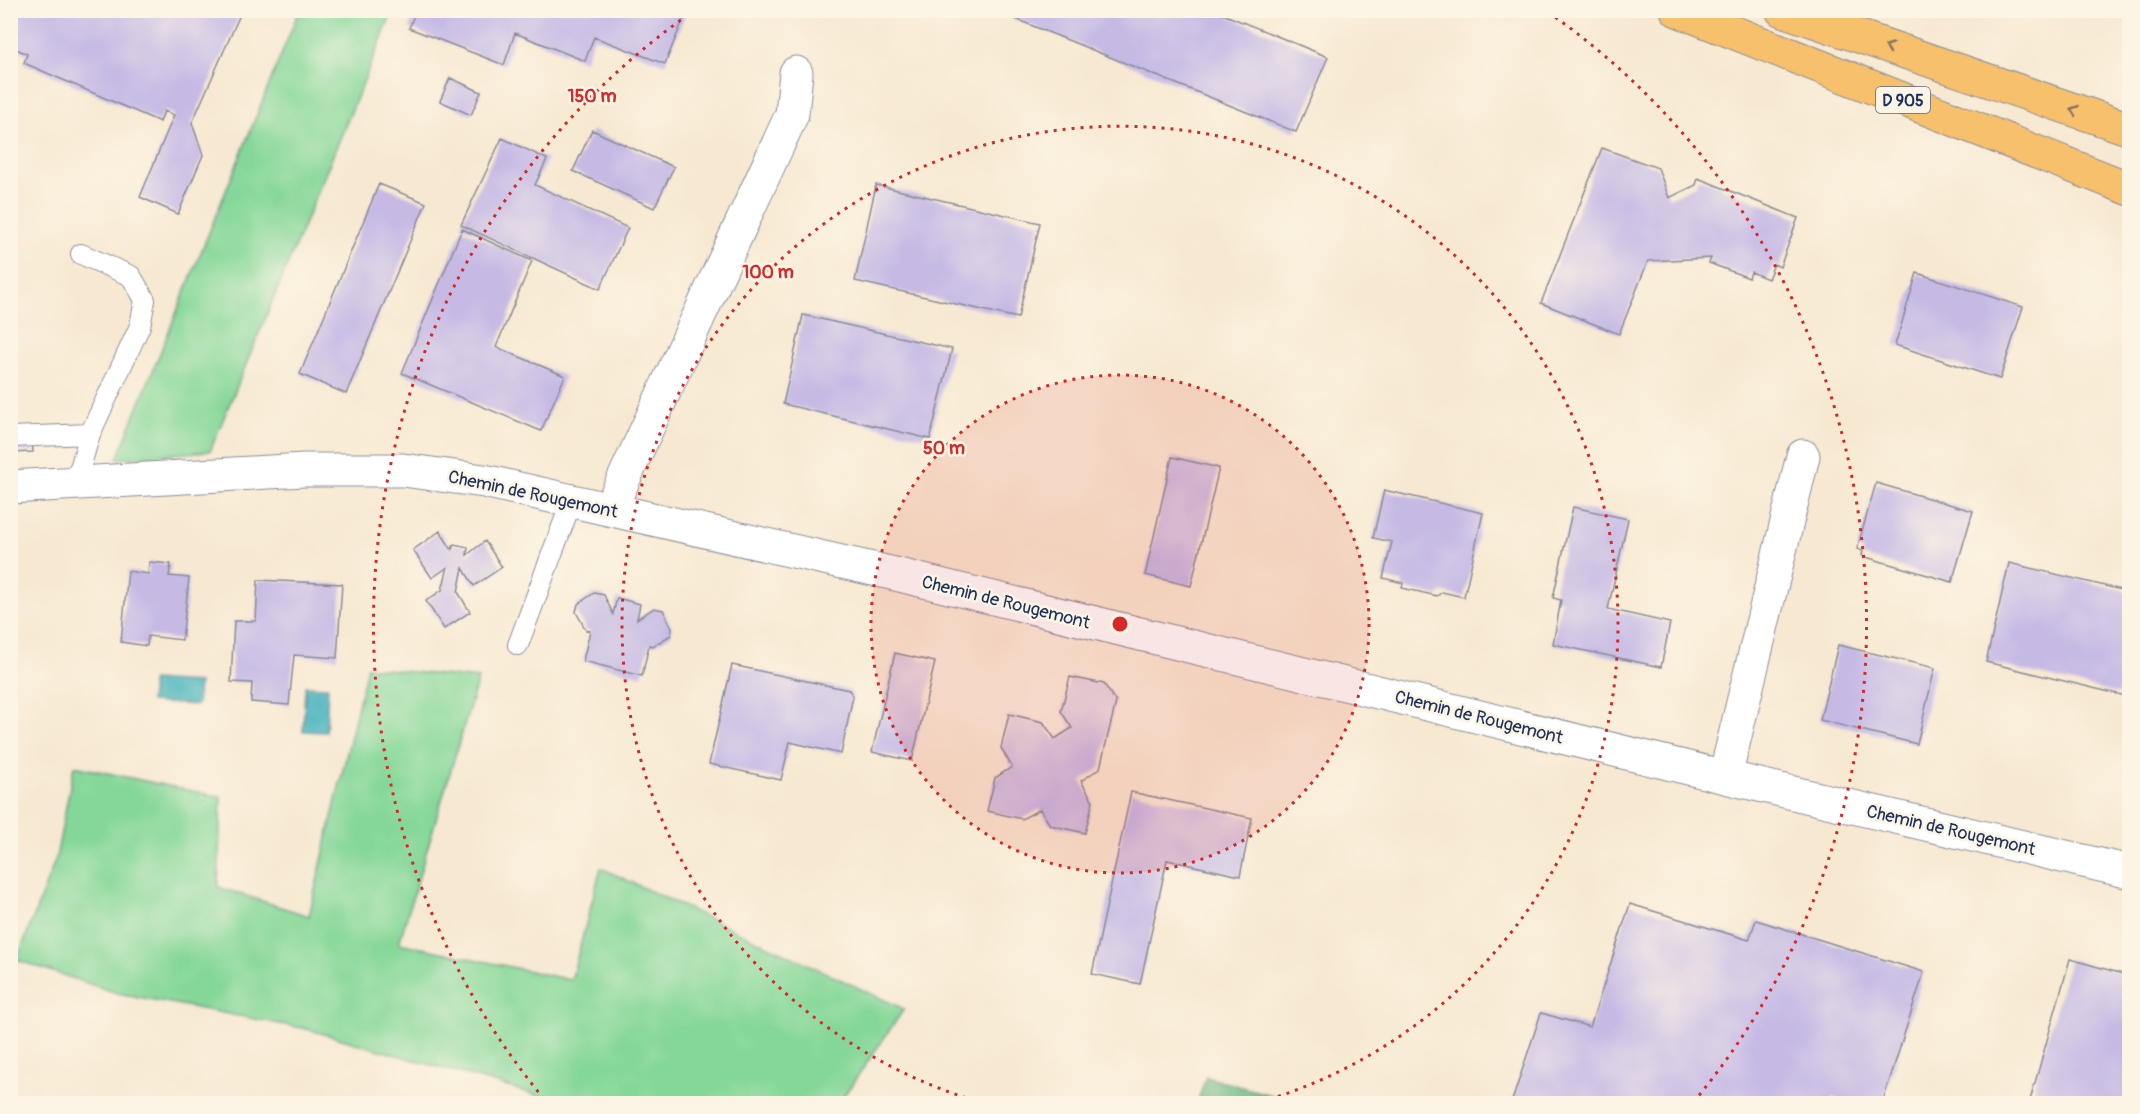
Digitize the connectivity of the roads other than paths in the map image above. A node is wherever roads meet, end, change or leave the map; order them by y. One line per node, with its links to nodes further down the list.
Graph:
1 (1677, 10): 5 (main road, D 905)
2 (1782, 10): 4 (main road, one-way to 2)
3 (795, 73): 13 (street)
4 (2130, 129)
5 (2130, 189)
6 (81, 254): 7 (lane)
7 (90, 434): 8 (lane); 10 (lane)
8 (10, 437)
9 (1803, 456): 15 (street)
10 (71, 482): 11 (street, Chemin de Rougemont); 12 (street, Chemin de Rougemont)
11 (10, 487)
12 (572, 500): 13 (street, Chemin de Rougemont); 14 (lane)
13 (610, 510): 15 (street, Chemin de Rougemont)
14 (518, 645)
15 (1725, 777): 16 (street, Chemin de Rougemont)
16 (2130, 872)

